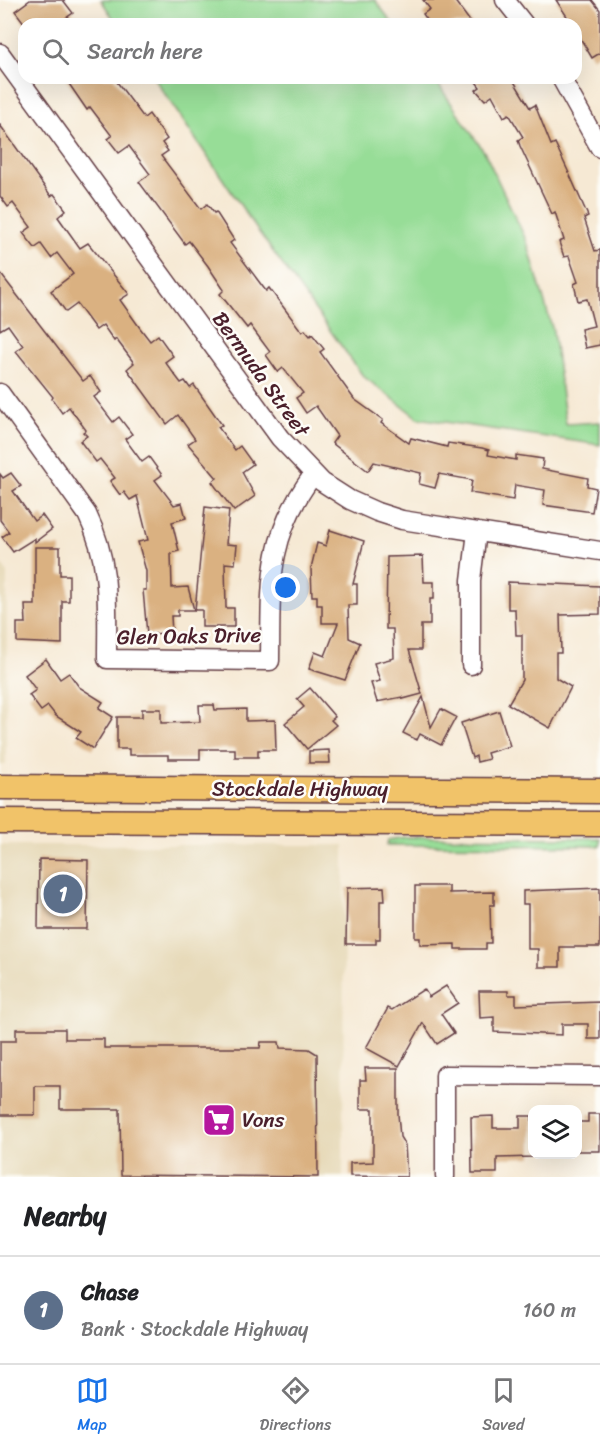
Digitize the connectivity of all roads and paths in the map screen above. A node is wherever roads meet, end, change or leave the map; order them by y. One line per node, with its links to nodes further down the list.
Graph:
1 (505, 0): 2 (street)
2 (519, 18)
3 (0, 53): 4 (street, Bermuda Street)
4 (18, 78)
5 (22, 84): 9 (street, Bermuda Street)
6 (564, 84): 7 (street)
7 (600, 148)
8 (0, 393): 9 (street, Glen Oaks Drive)
9 (313, 475): 10 (street, Bermuda Street)
10 (477, 532): 11 (street, Bermuda Street); 12 (street)
11 (600, 551)
12 (471, 665)
13 (0, 787): 14 (main road, Stockdale Highway)
14 (600, 791)
15 (0, 821): 16 (main road, Stockdale Highway)
16 (600, 824)
17 (600, 1076): 18 (street)
18 (445, 1177)

